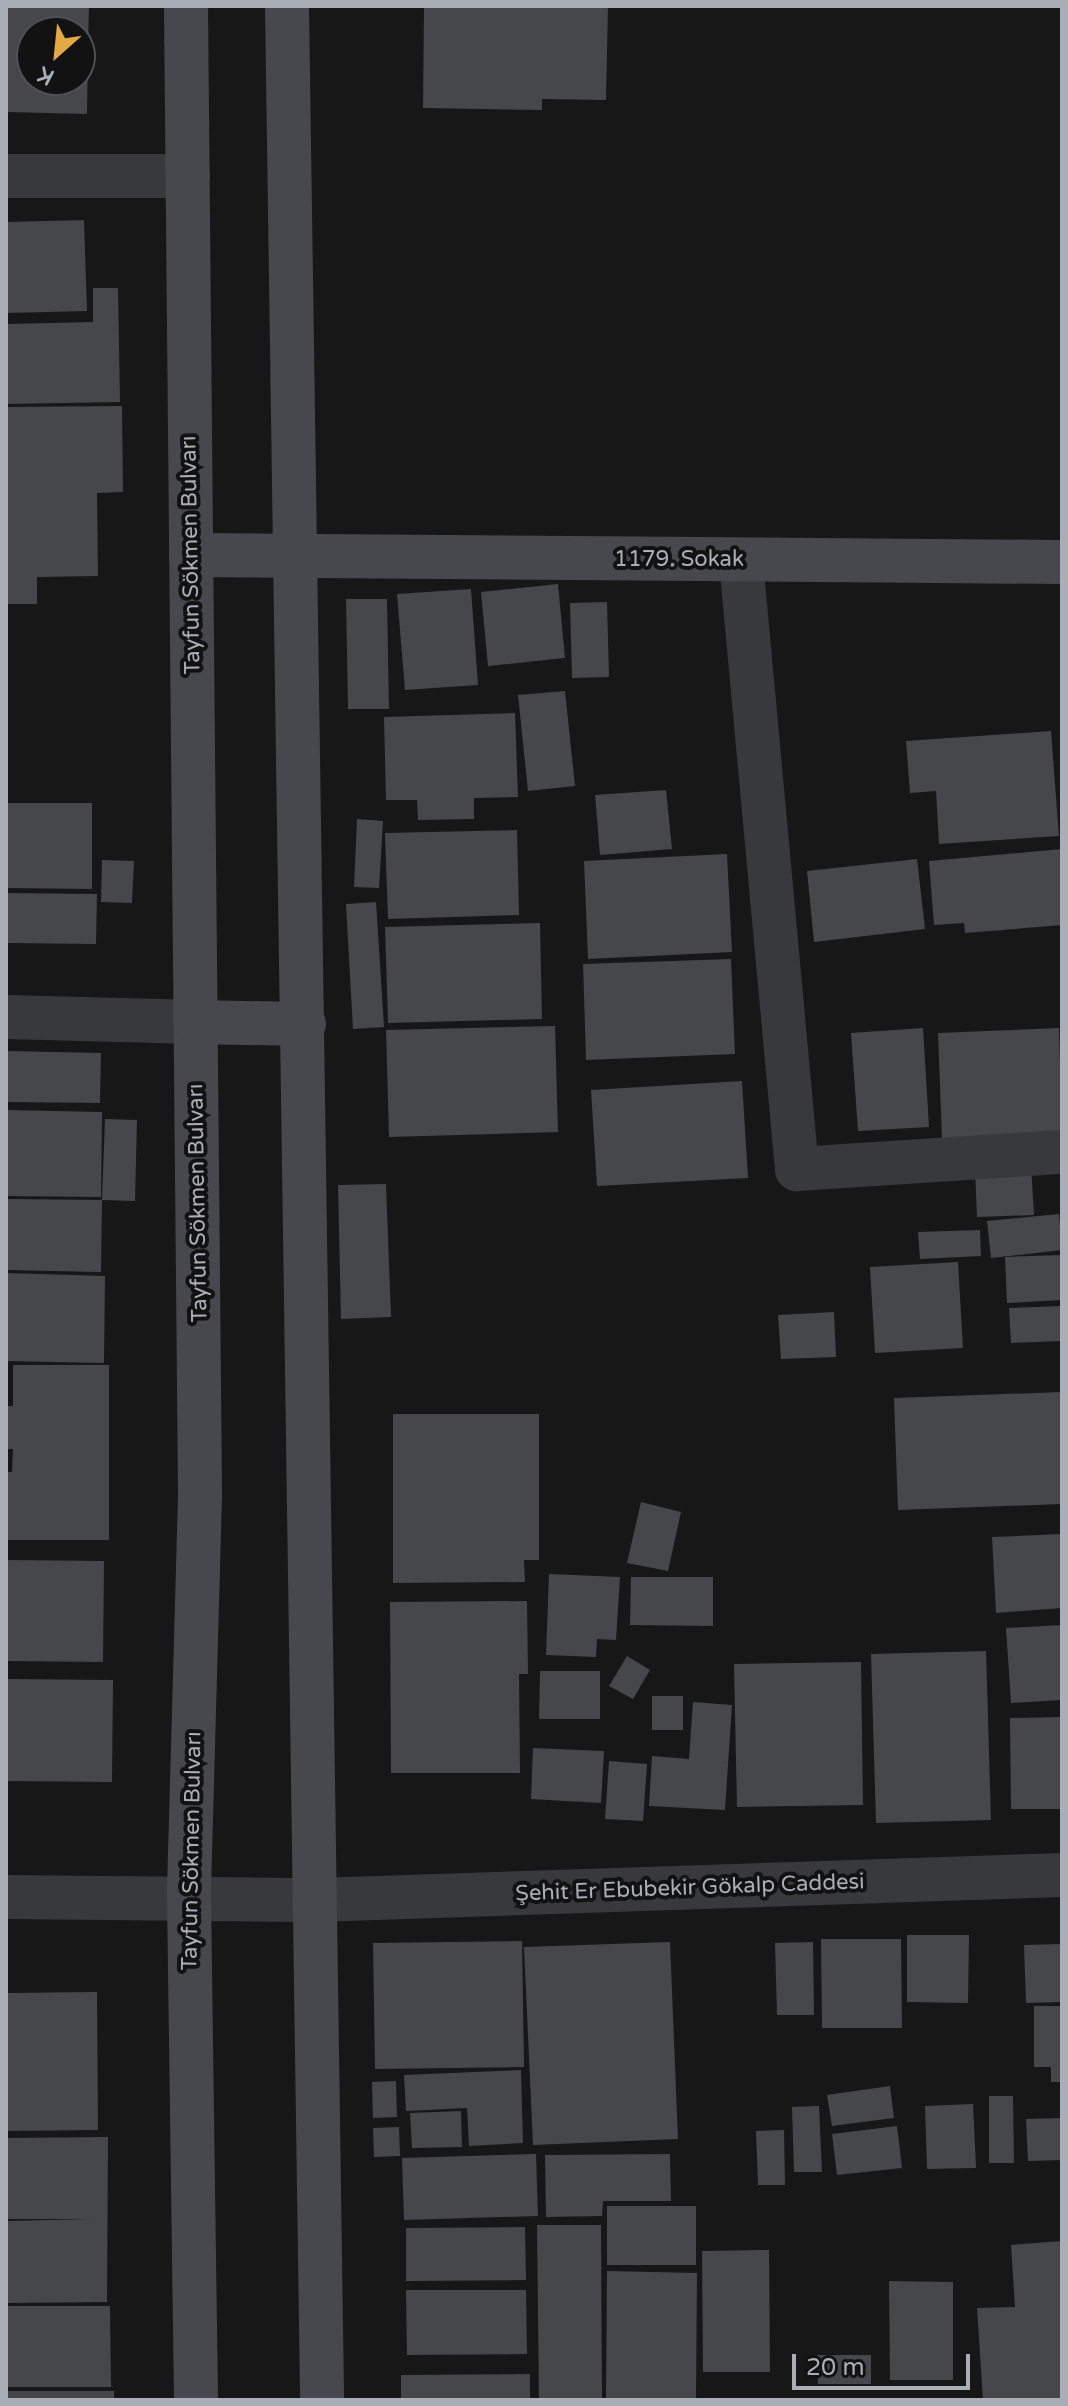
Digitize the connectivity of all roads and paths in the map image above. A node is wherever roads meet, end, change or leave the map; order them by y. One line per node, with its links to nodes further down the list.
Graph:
1 (186, 6): 4 (main road, Tayfun Sökmen Bulvarı)
2 (287, 6): 6 (main road)
3 (6, 176): 4 (street)
4 (188, 176): 5 (main road, Tayfun Sökmen Bulvarı)
5 (191, 555): 6 (main road, 1179. Sokak); 10 (main road, Tayfun Sökmen Bulvarı)
6 (296, 557): 7 (main road, 1179. Sokak); 11 (main road)
7 (741, 561): 8 (main road, 1179. Sokak); 12 (street)
8 (1062, 562)
9 (6, 1017): 10 (street)
10 (196, 1022): 11 (main road); 15 (main road, Tayfun Sökmen Bulvarı)
11 (304, 1024): 16 (main road)
12 (1062, 1152)
13 (1062, 1875): 16 (street, Şehit Er Ebubekir Gökalp Caddesi)
14 (6, 1897): 15 (street, Şehit Er Ebubekir Gökalp Caddesi)
15 (189, 1898): 16 (street, Şehit Er Ebubekir Gökalp Caddesi); 17 (main road, Tayfun Sökmen Bulvarı)
16 (317, 1900): 18 (main road)
17 (196, 2400)
18 (322, 2400)

